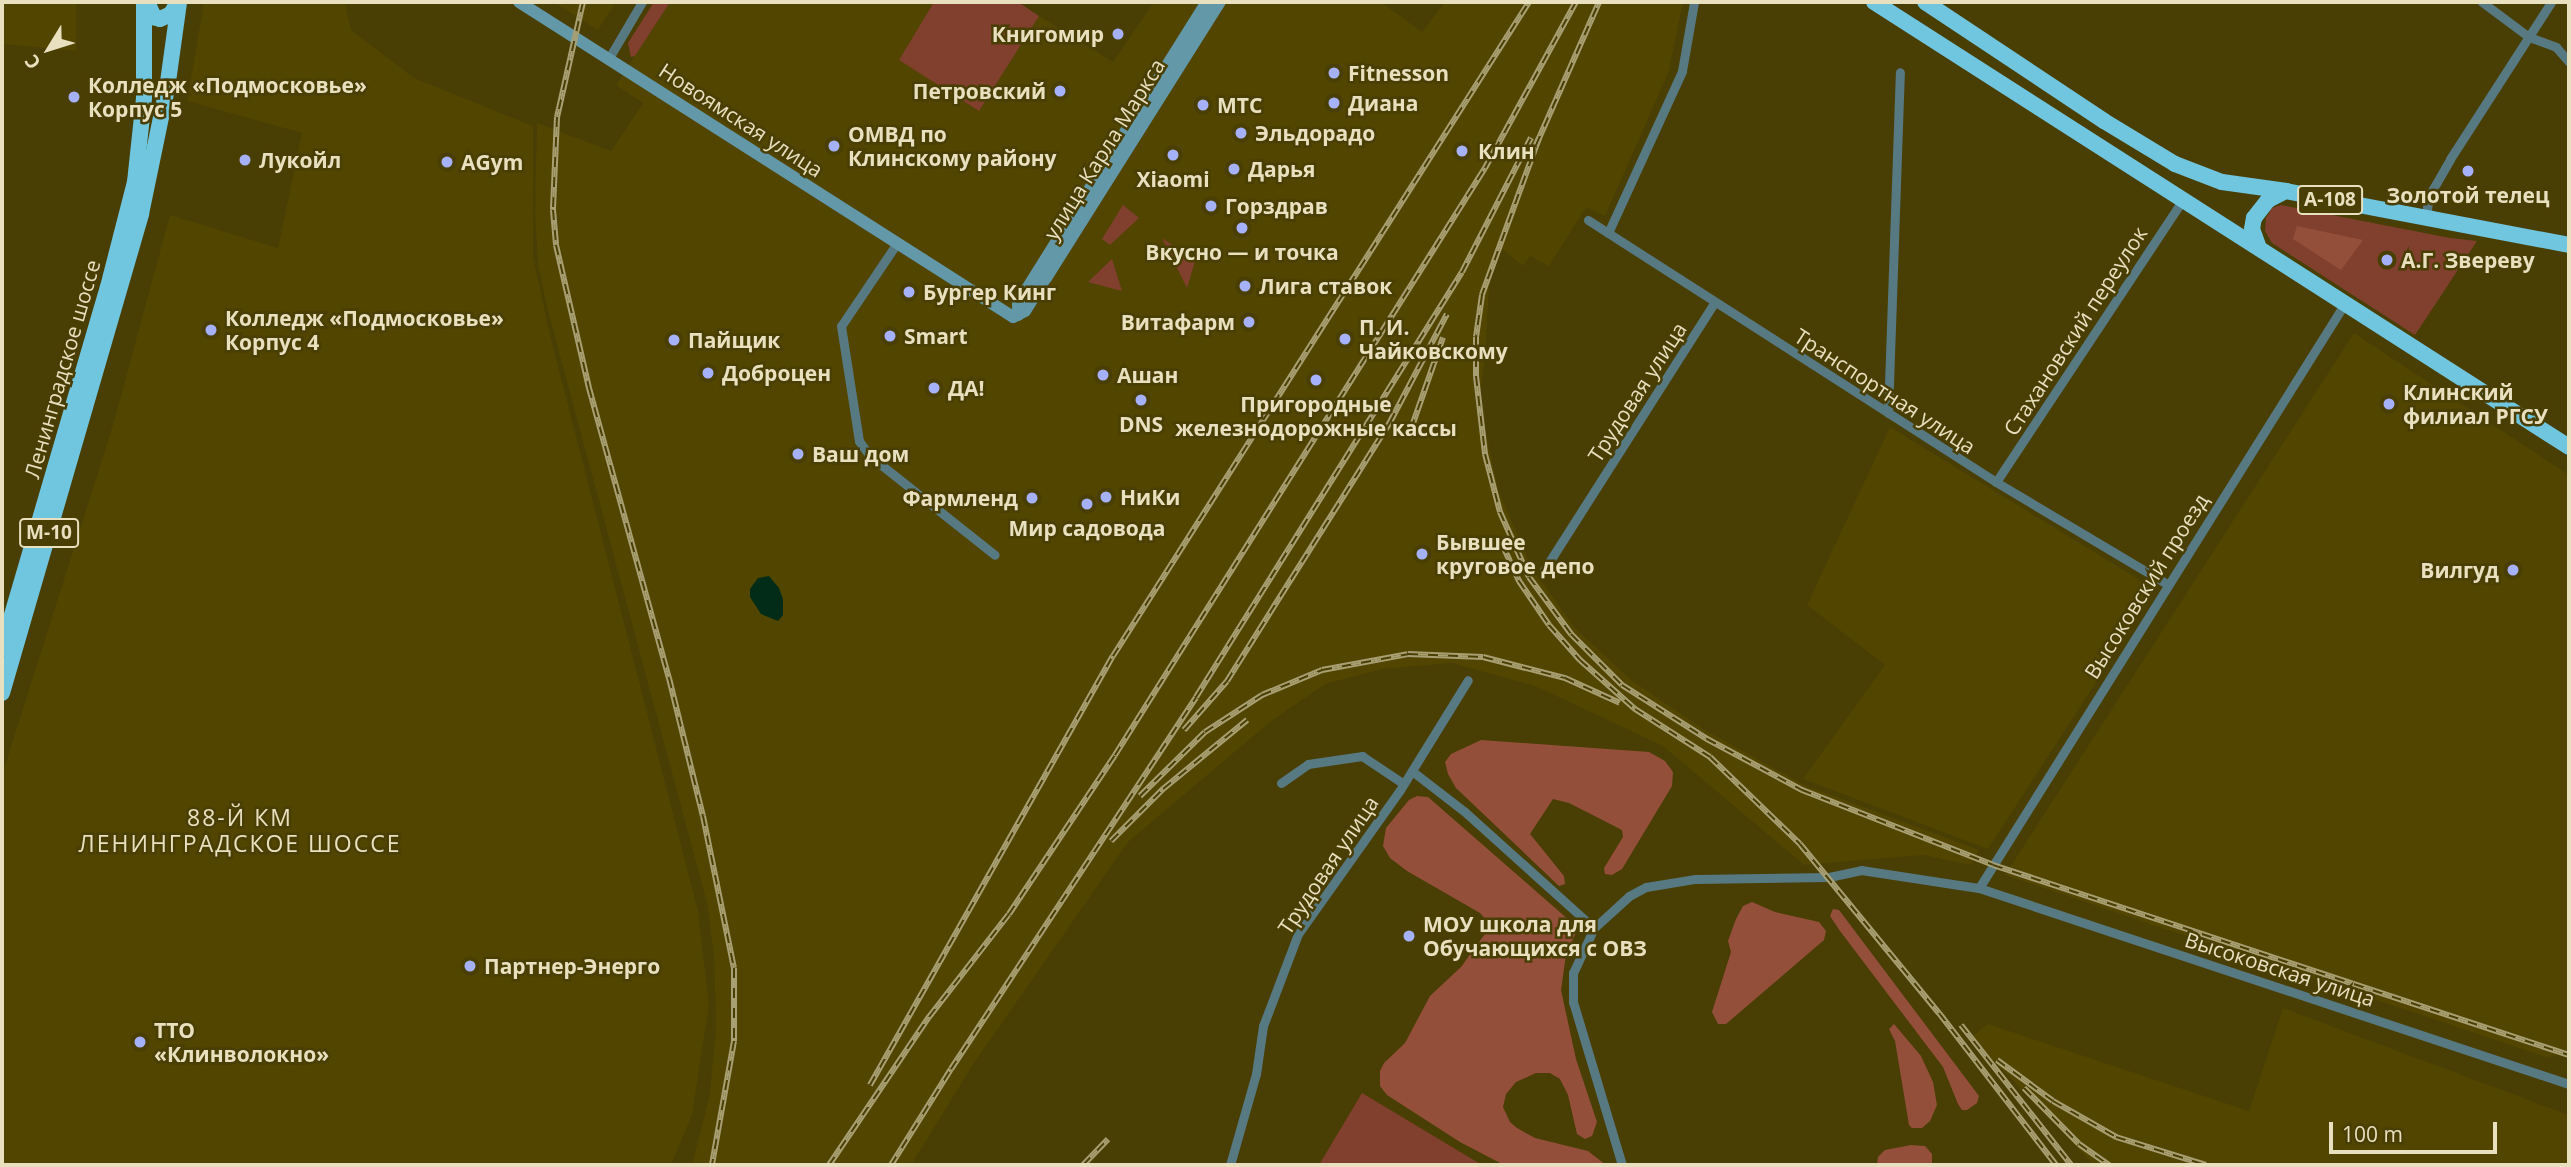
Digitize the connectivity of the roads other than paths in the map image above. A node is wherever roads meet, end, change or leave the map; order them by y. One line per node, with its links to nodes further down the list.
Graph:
1 (145, 2): 2 (highway); 33 (highway, Ленинградское шоссе / М-10)
2 (178, 2): 35 (highway, Ленинградское шоссе / М-10)
3 (519, 2): 13 (street, Новоямская улица)
4 (642, 2): 13 (street)
5 (1207, 2): 26 (street, улица Карла Маркса)
6 (1220, 2): 26 (street, улица Карла Маркса)
7 (1694, 2): 20 (street)
8 (1874, 2): 17 (highway)
9 (1925, 2): 16 (highway, А-108)
10 (2482, 2): 12 (street)
11 (2552, 2): 12 (street)
12 (2529, 37): 14 (street); 19 (street)
13 (609, 58): 21 (street, Новоямская улица)
14 (2569, 62)
15 (1900, 72): 27 (street)
16 (2286, 191): 19 (highway, А-108); 23 (highway)
17 (2183, 199): 23 (highway); 29 (street, Стахановский переулок)
18 (1588, 220): 20 (street, Транспортная улица)
19 (2428, 220): 22 (highway, А-108)
20 (1608, 233): 24 (street, Транспортная улица)
21 (897, 243): 26 (street, Новоямская улица); 30 (street)
22 (2569, 245)
23 (2259, 248): 25 (highway)
24 (1714, 303): 27 (street, Транспортная улица); 31 (street, Трудовая улица)
25 (2345, 303): 28 (highway); 32 (street, Высоковский проезд)
26 (1016, 316)
27 (1888, 413): 29 (street, Транспортная улица)
28 (2569, 447)
29 (1996, 482): 32 (street, Транспортная улица)
30 (995, 555)
31 (1544, 570)
32 (2167, 584): 39 (street, Высоковский проезд)
33 (2, 649)
34 (1468, 680): 36 (street, Трудовая улица)
35 (2, 693)
36 (1412, 771): 38 (street, Трудовая улица); 40 (street)
37 (1282, 783): 38 (street)
38 (1404, 784): 42 (street, Трудовая улица)
39 (1979, 888): 40 (street, Высоковская улица); 41 (street, Высоковская улица)
40 (1594, 928): 43 (street)
41 (2569, 1084)
42 (1230, 1165)
43 (1622, 1165)

